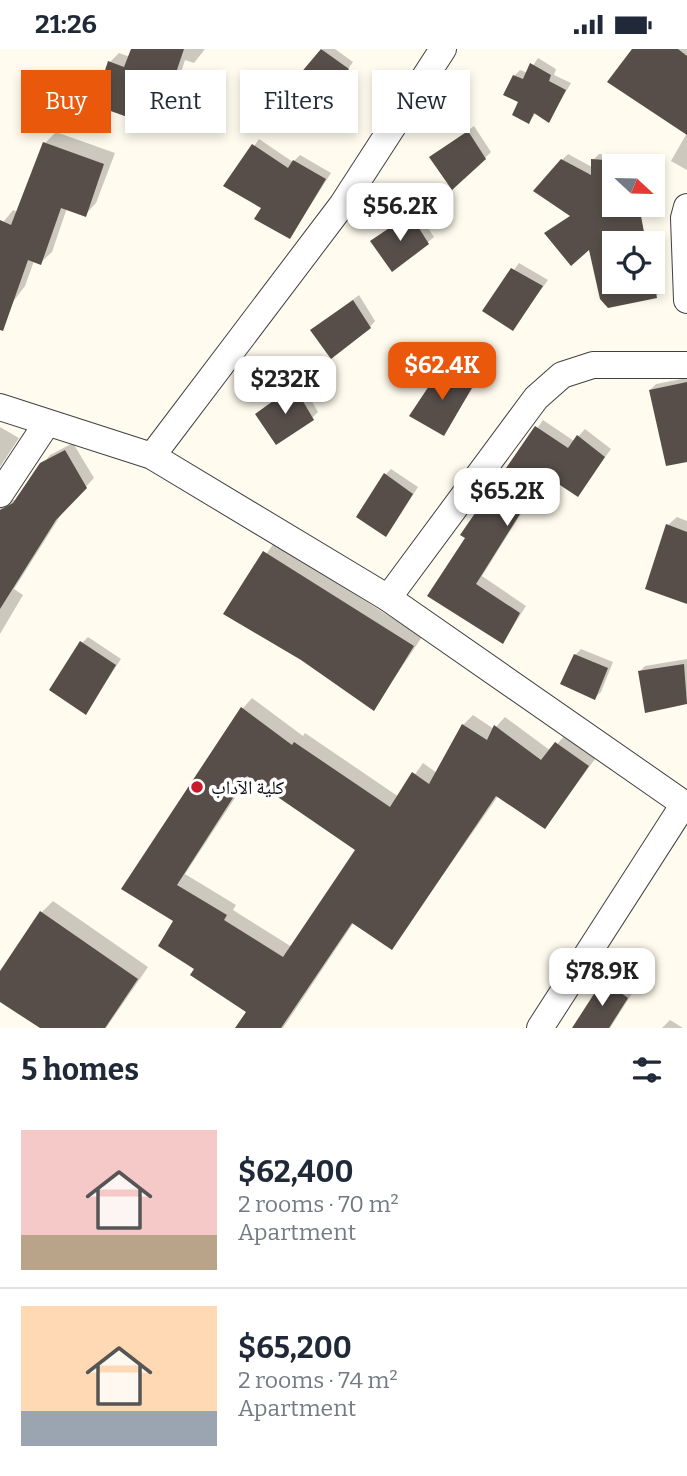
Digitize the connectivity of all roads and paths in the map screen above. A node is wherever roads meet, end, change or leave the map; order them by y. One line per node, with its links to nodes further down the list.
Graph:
1 (443, 49): 7 (street)
2 (687, 207): 3 (street)
3 (687, 300)
4 (687, 365): 9 (street)
5 (0, 407): 6 (street)
6 (47, 423): 7 (street); 8 (street)
7 (152, 456): 9 (street)
8 (0, 494)
9 (388, 598): 10 (street)
10 (685, 805): 11 (street)
11 (540, 1028)

